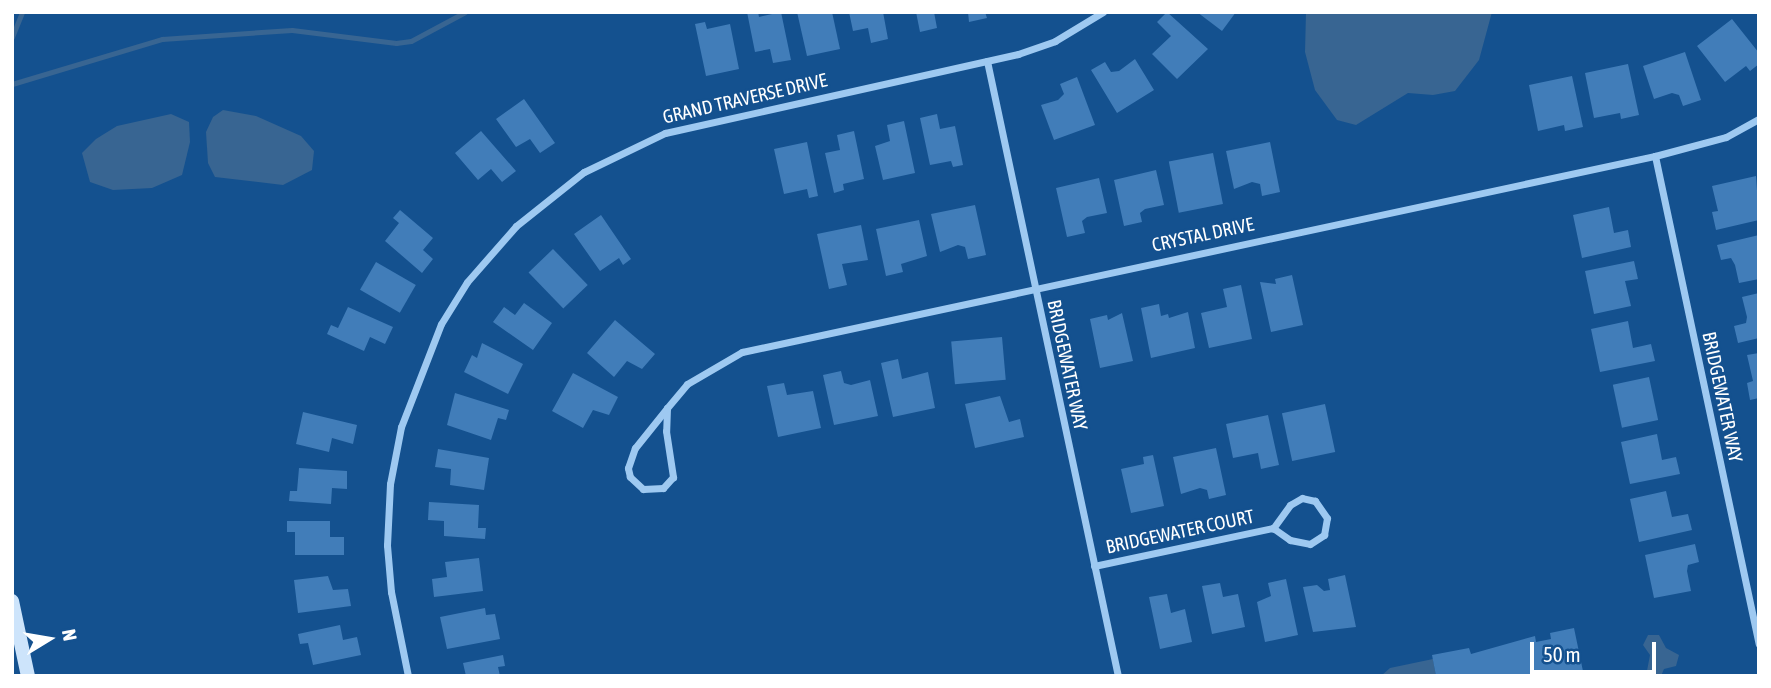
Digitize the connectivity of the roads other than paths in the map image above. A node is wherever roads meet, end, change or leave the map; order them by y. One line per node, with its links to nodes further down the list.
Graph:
1 (1103, 12): 2 (street, GRAND TRAVERSE DRIVE)
2 (987, 61): 5 (street, BRIDGEWATER WAY); 12 (street, GRAND TRAVERSE DRIVE)
3 (1759, 119): 4 (street, CRYSTAL DRIVE)
4 (1655, 156): 5 (street, CRYSTAL DRIVE); 10 (street, BRIDGEWATER WAY)
5 (1034, 288): 6 (street, CRYSTAL DRIVE); 8 (street, BRIDGEWATER WAY)
6 (667, 408): 6 (street, CRYSTAL DRIVE)
7 (1273, 528): 7 (street, BRIDGEWATER COURT); 8 (street, BRIDGEWATER COURT)
8 (1094, 566): 13 (street, BRIDGEWATER WAY)
9 (12, 601): 11 (street)
10 (1759, 644)
11 (28, 676)
12 (408, 676)
13 (1118, 676)

